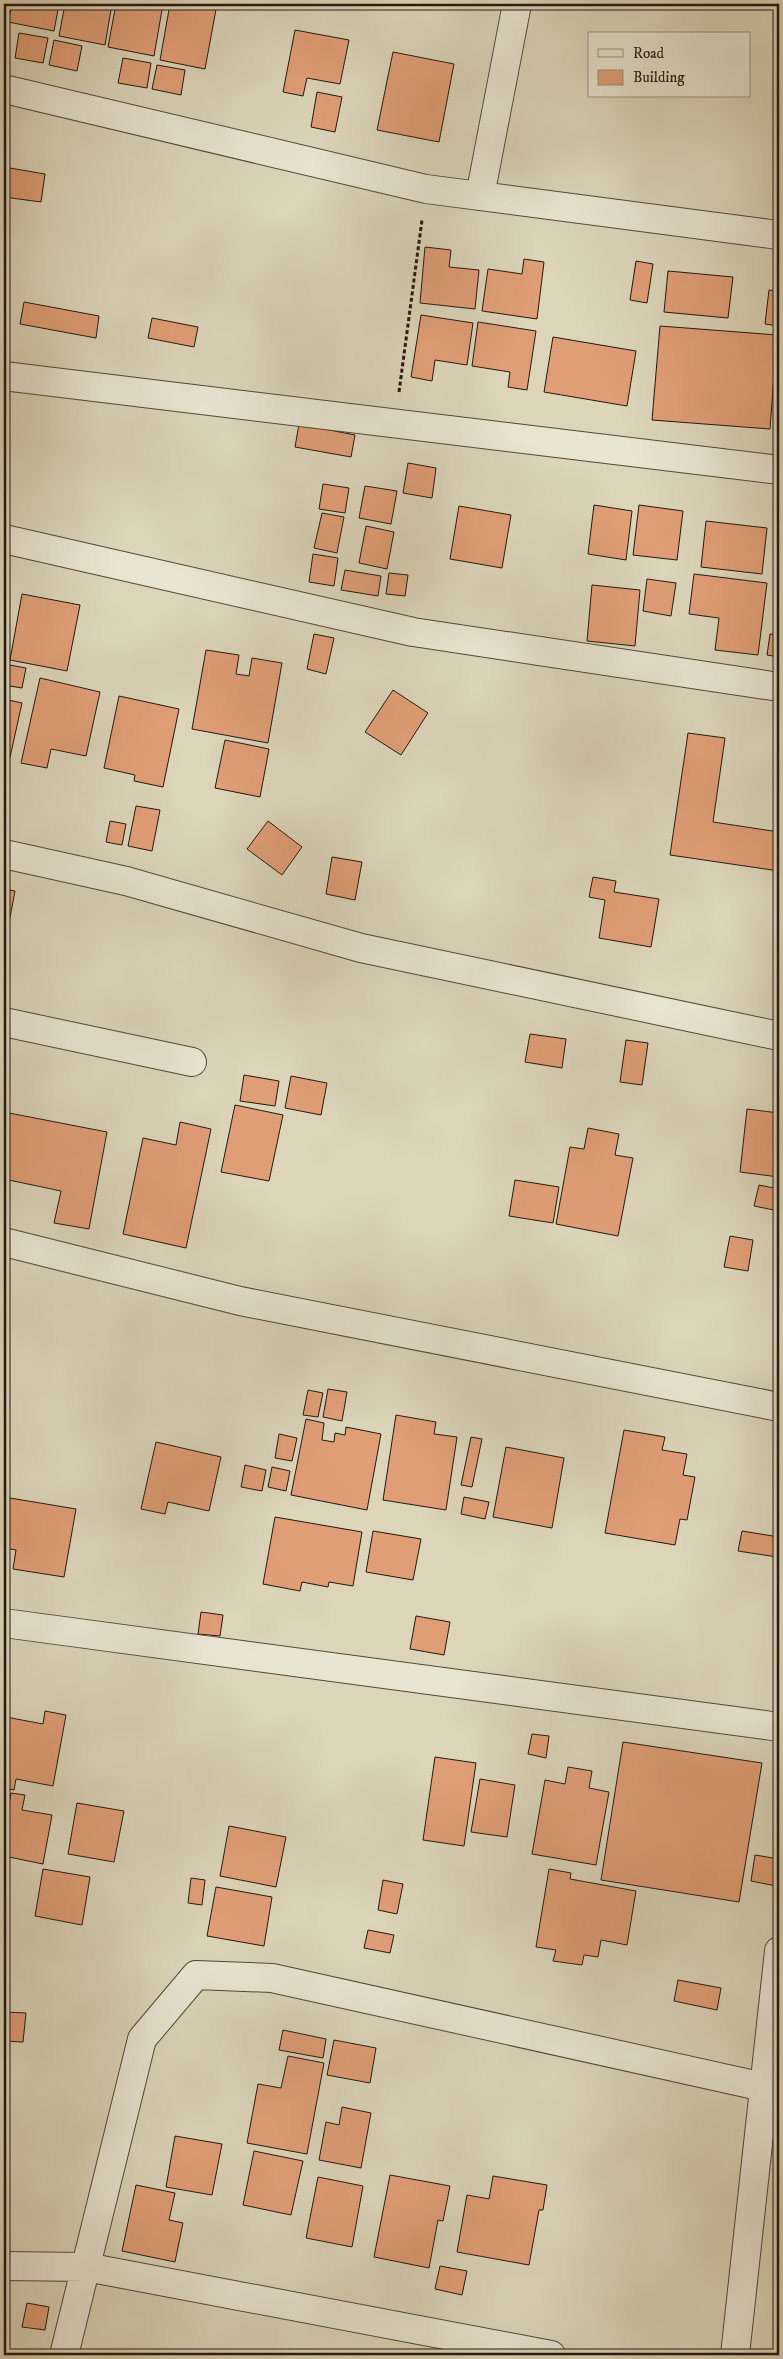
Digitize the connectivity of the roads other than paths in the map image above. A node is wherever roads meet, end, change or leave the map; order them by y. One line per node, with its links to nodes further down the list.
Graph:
1 (516, 4): 3 (street)
2 (4, 89): 3 (street)
3 (480, 196): 4 (street)
4 (779, 235)
5 (4, 376): 6 (street)
6 (779, 470)
7 (4, 539): 8 (street)
8 (779, 687)
9 (4, 854): 11 (street)
10 (4, 1022): 12 (street)
11 (779, 1036)
12 (192, 1062)
13 (4, 1242): 14 (street)
14 (779, 1407)
15 (4, 1623): 16 (street)
16 (779, 1727)
17 (779, 1951): 18 (street)
18 (764, 2087): 20 (street); 23 (street)
19 (4, 2266): 20 (street)
20 (86, 2267): 21 (street); 22 (street)
21 (64, 2355)
22 (551, 2355)
23 (735, 2355)

